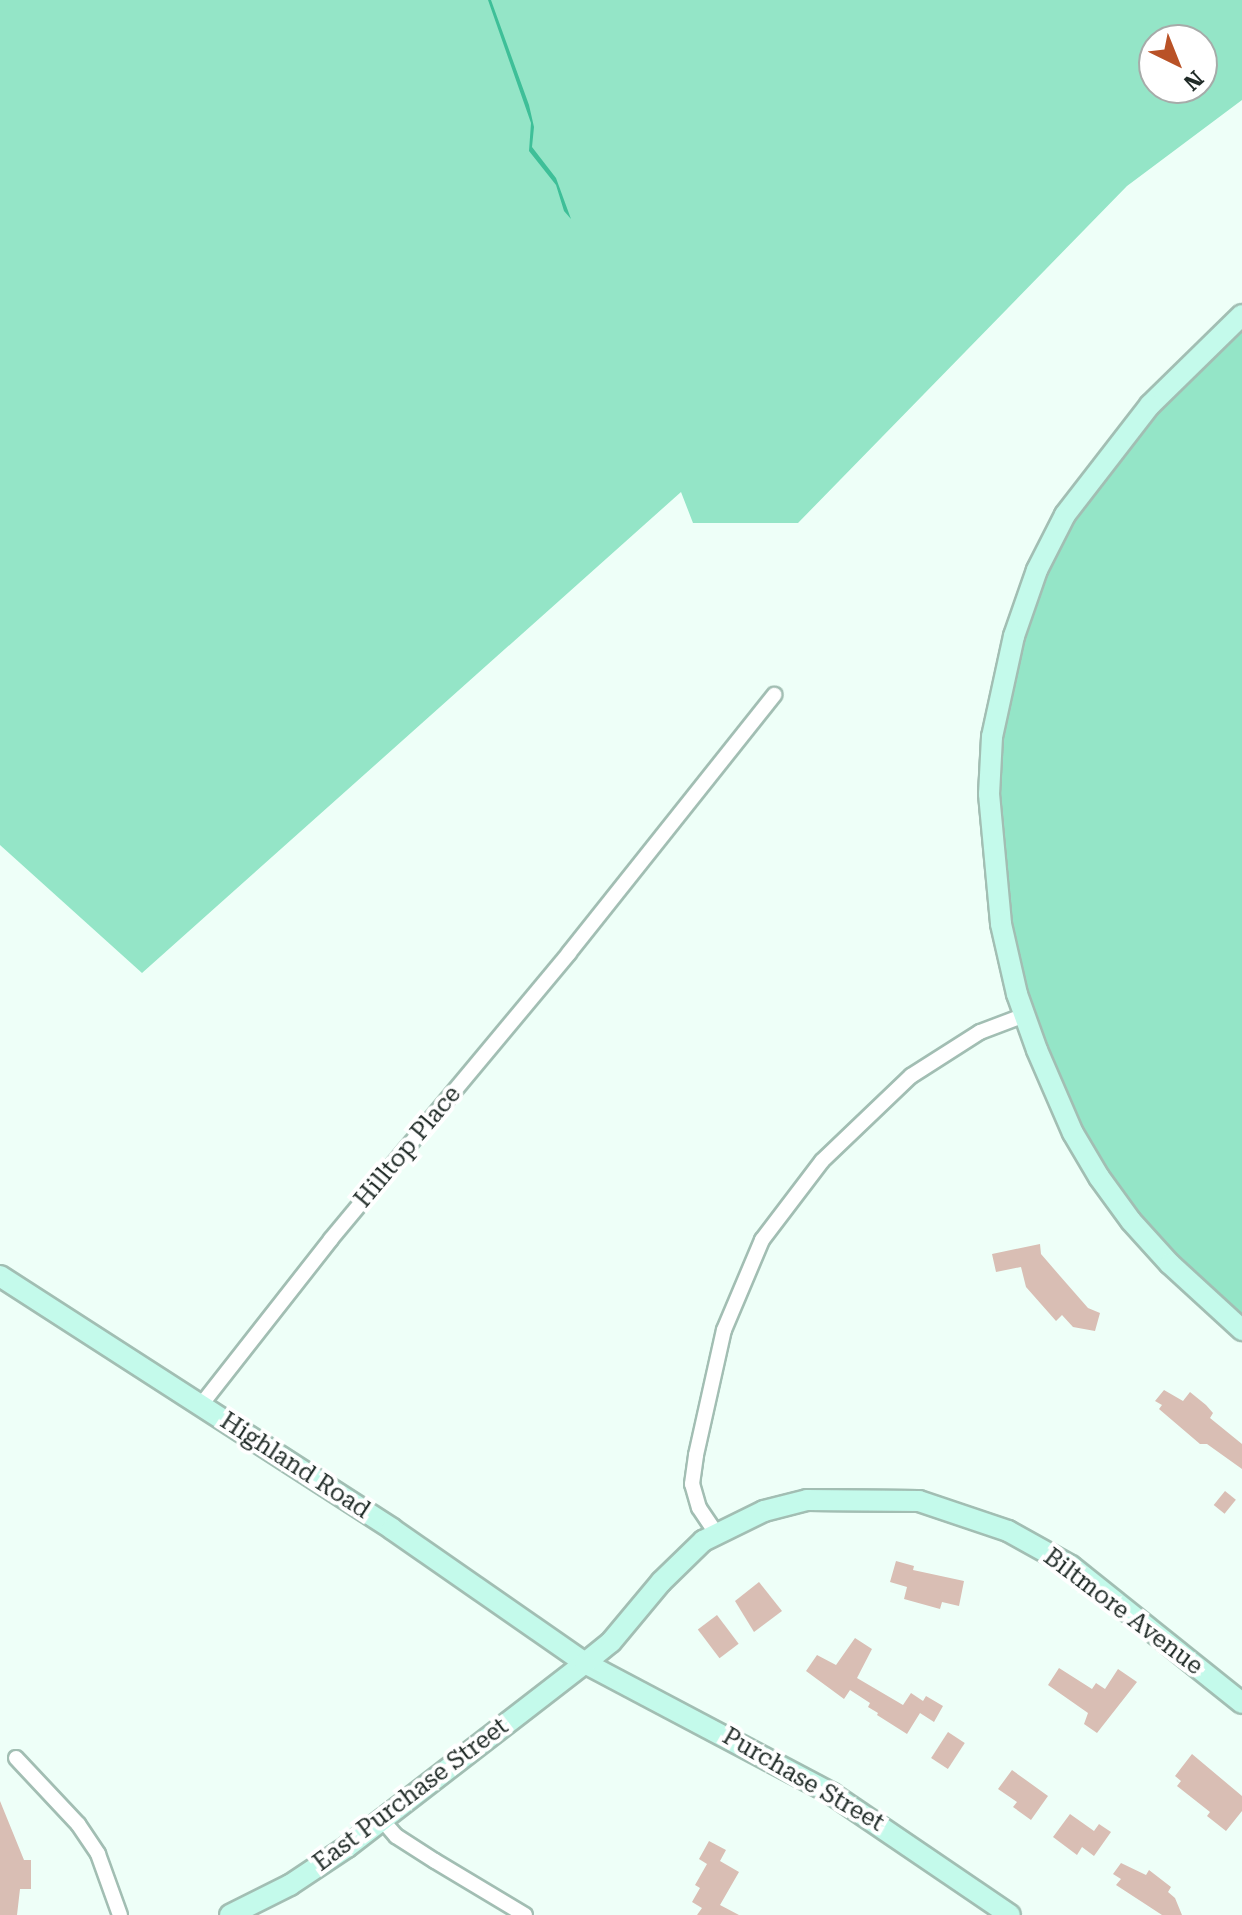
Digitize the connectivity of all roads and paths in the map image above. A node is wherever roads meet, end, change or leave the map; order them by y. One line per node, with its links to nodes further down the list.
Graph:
1 (1242, 315): 3 (street)
2 (774, 695): 6 (street, Hilltop Place)
3 (1025, 1015): 5 (street); 7 (street)
4 (0, 1276): 6 (street, Highland Road)
5 (1242, 1330)
6 (201, 1405): 8 (street, Highland Road)
7 (716, 1533): 8 (street, Biltmore Avenue); 9 (street, Biltmore Avenue)
8 (585, 1663): 11 (street, East Purchase Street); 15 (street, Purchase Street)
9 (1242, 1703)
10 (16, 1758): 12 (street)
11 (383, 1821): 13 (street, East Purchase Street); 14 (street)
12 (120, 1915)
13 (230, 1915)
14 (525, 1915)
15 (1010, 1915)

